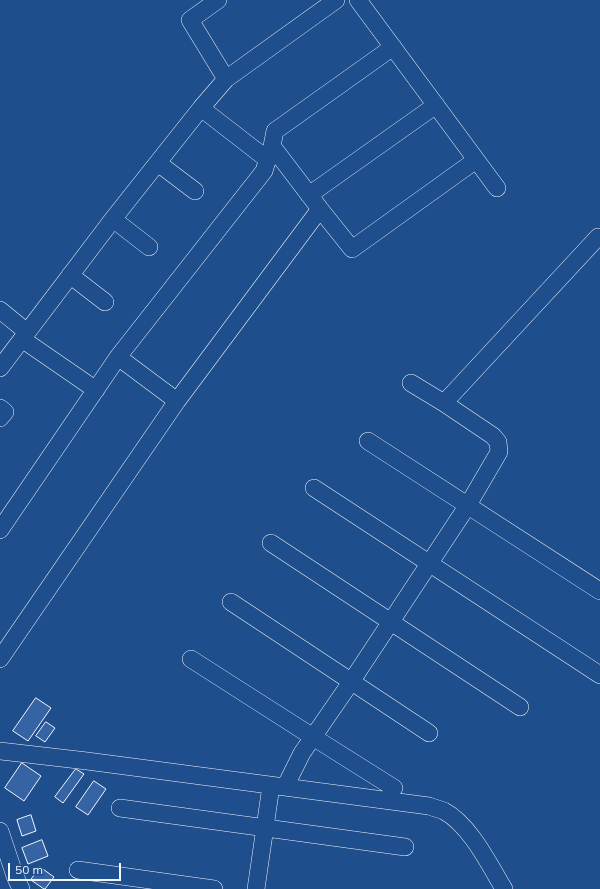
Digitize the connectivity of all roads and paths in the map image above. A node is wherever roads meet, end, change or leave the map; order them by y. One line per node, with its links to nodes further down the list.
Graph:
1 (336, 0): 5 (street)
2 (358, 0): 4 (street)
3 (216, 1): 5 (street)
4 (393, 48): 6 (street); 8 (street)
5 (226, 79): 7 (street)
6 (436, 105): 9 (street); 13 (street)
7 (201, 108): 8 (street); 10 (street)
8 (270, 153): 13 (street); 22 (street)
9 (476, 160): 11 (street); 14 (street)
10 (158, 163): 12 (street); 15 (street)
11 (497, 188)
12 (195, 192)
13 (309, 195): 14 (street)
14 (320, 209): 26 (street)
15 (113, 218): 17 (street); 18 (street)
16 (598, 237): 27 (street)
17 (149, 247)
18 (70, 275): 19 (street); 21 (street)
19 (105, 302)
20 (0, 310): 21 (street)
21 (25, 335): 23 (street); 25 (street)
22 (118, 357): 25 (street); 26 (street)
23 (0, 368)
24 (411, 383): 27 (street)
25 (96, 390): 33 (street)
26 (177, 401): 39 (street)
27 (444, 403): 32 (street)
28 (0, 408): 29 (street)
29 (0, 418)
30 (368, 441): 32 (street)
31 (314, 488): 35 (street)
32 (468, 505): 35 (street); 36 (street)
33 (0, 530)
34 (271, 543): 38 (street)
35 (429, 563): 38 (street); 41 (street)
36 (600, 591)
37 (231, 602): 42 (street)
38 (391, 621): 42 (street); 43 (street)
39 (0, 658)
40 (191, 659): 45 (street)
41 (600, 675)
42 (351, 682): 44 (street); 45 (street)
43 (520, 707)
44 (429, 733)
45 (313, 737): 47 (street); 48 (street)
46 (0, 751): 47 (street)
47 (278, 786): 50 (street); 57 (street)
48 (394, 788)
49 (120, 808): 50 (street)
50 (265, 828): 52 (street); 56 (street)
51 (0, 831): 54 (street)
52 (405, 847)
53 (78, 870): 55 (street)
54 (21, 889)
55 (214, 889)
56 (256, 889)
57 (504, 889)

